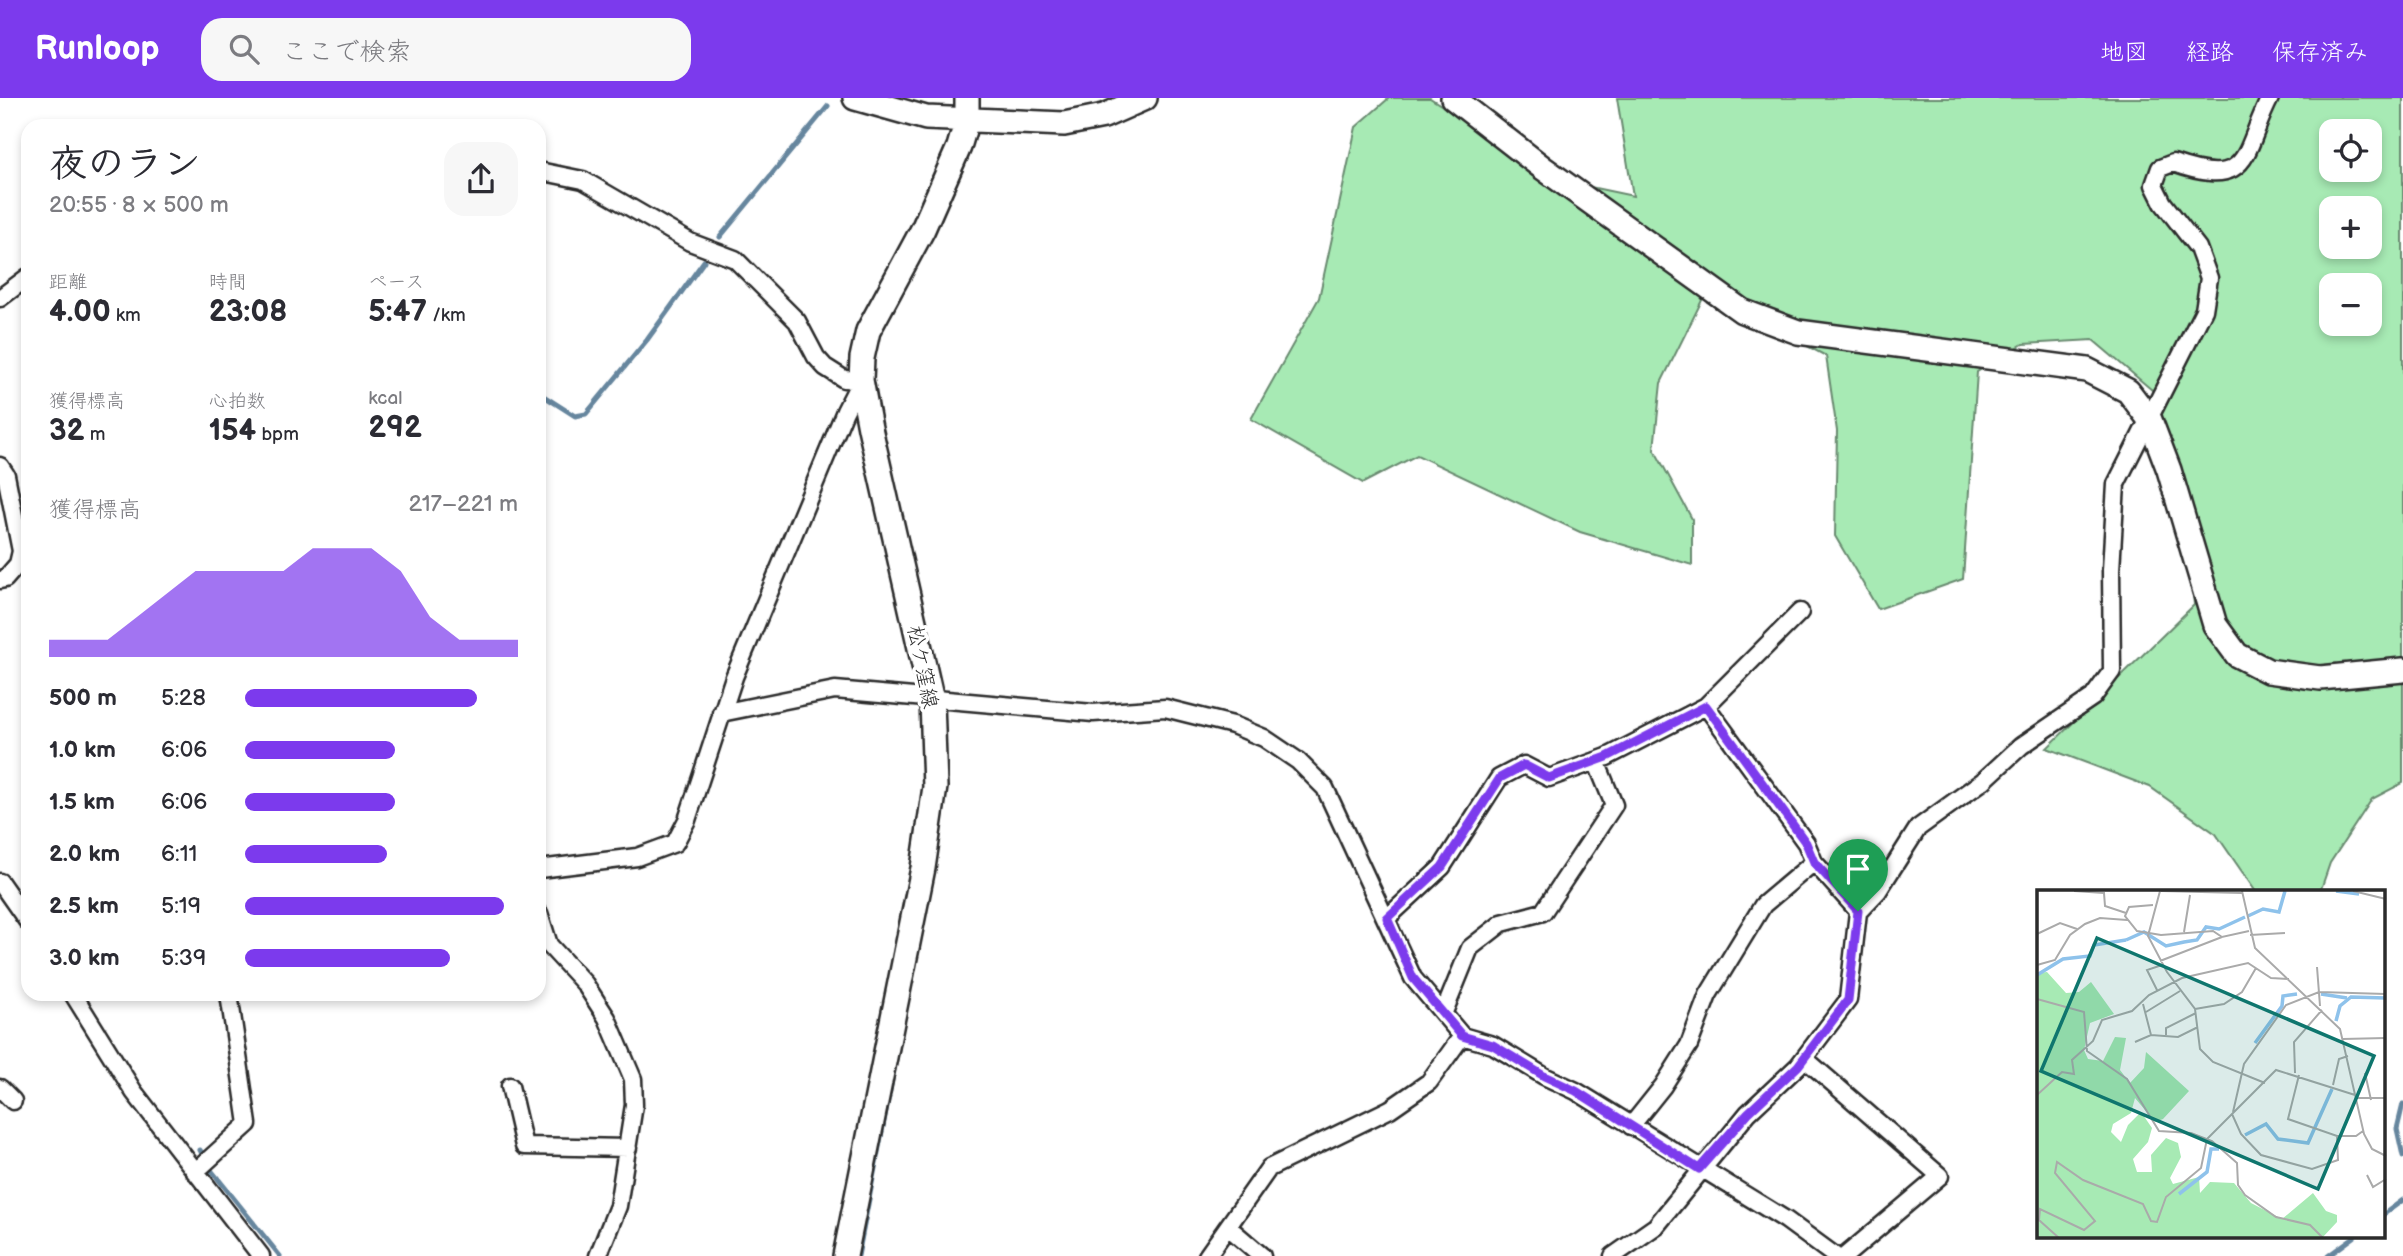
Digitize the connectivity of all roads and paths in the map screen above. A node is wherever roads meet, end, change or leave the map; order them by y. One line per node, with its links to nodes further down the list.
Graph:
1 (855, 98): 5 (street)
2 (1145, 98): 5 (street)
3 (1453, 98): 10 (street)
4 (2270, 98): 10 (street)
5 (967, 109): 9 (street, 松ケ窪線)
6 (546, 172): 9 (street)
7 (21, 282): 8 (street)
8 (0, 298)
9 (861, 380): 17 (street, 松ケ窪線); 19 (street)
10 (2150, 420): 16 (street); 25 (street)
11 (0, 466): 12 (street)
12 (21, 539)
13 (21, 558): 14 (street)
14 (0, 580)
15 (1800, 612): 18 (street)
16 (2403, 670)
17 (932, 701): 19 (street); 26 (street); 43 (street, 松ケ窪線)
18 (1706, 706): 20 (street); 21 (street)
19 (720, 713): 22 (street)
20 (1595, 761): 26 (street); 30 (street)
21 (1814, 862): 25 (street); 36 (street)
22 (546, 868)
23 (1, 885): 24 (street)
24 (21, 908)
25 (1858, 911): 32 (street)
26 (1387, 918): 30 (street)
27 (546, 935): 37 (street)
28 (77, 1001): 39 (street)
29 (230, 1001): 39 (street)
30 (1444, 1012): 31 (street)
31 (1462, 1036): 36 (street); 40 (street)
32 (1804, 1058): 38 (street); 48 (street)
33 (510, 1086): 37 (street)
34 (0, 1088): 35 (street)
35 (13, 1101)
36 (1631, 1126): 38 (street)
37 (628, 1148): 42 (street)
38 (1699, 1169): 46 (street); 47 (street)
39 (199, 1170): 41 (street)
40 (1228, 1227): 44 (street); 45 (street)
41 (261, 1256)
42 (598, 1256)
43 (845, 1256)
44 (1207, 1256)
45 (1262, 1256)
46 (1613, 1256)
47 (1835, 1256)
48 (1845, 1256)

